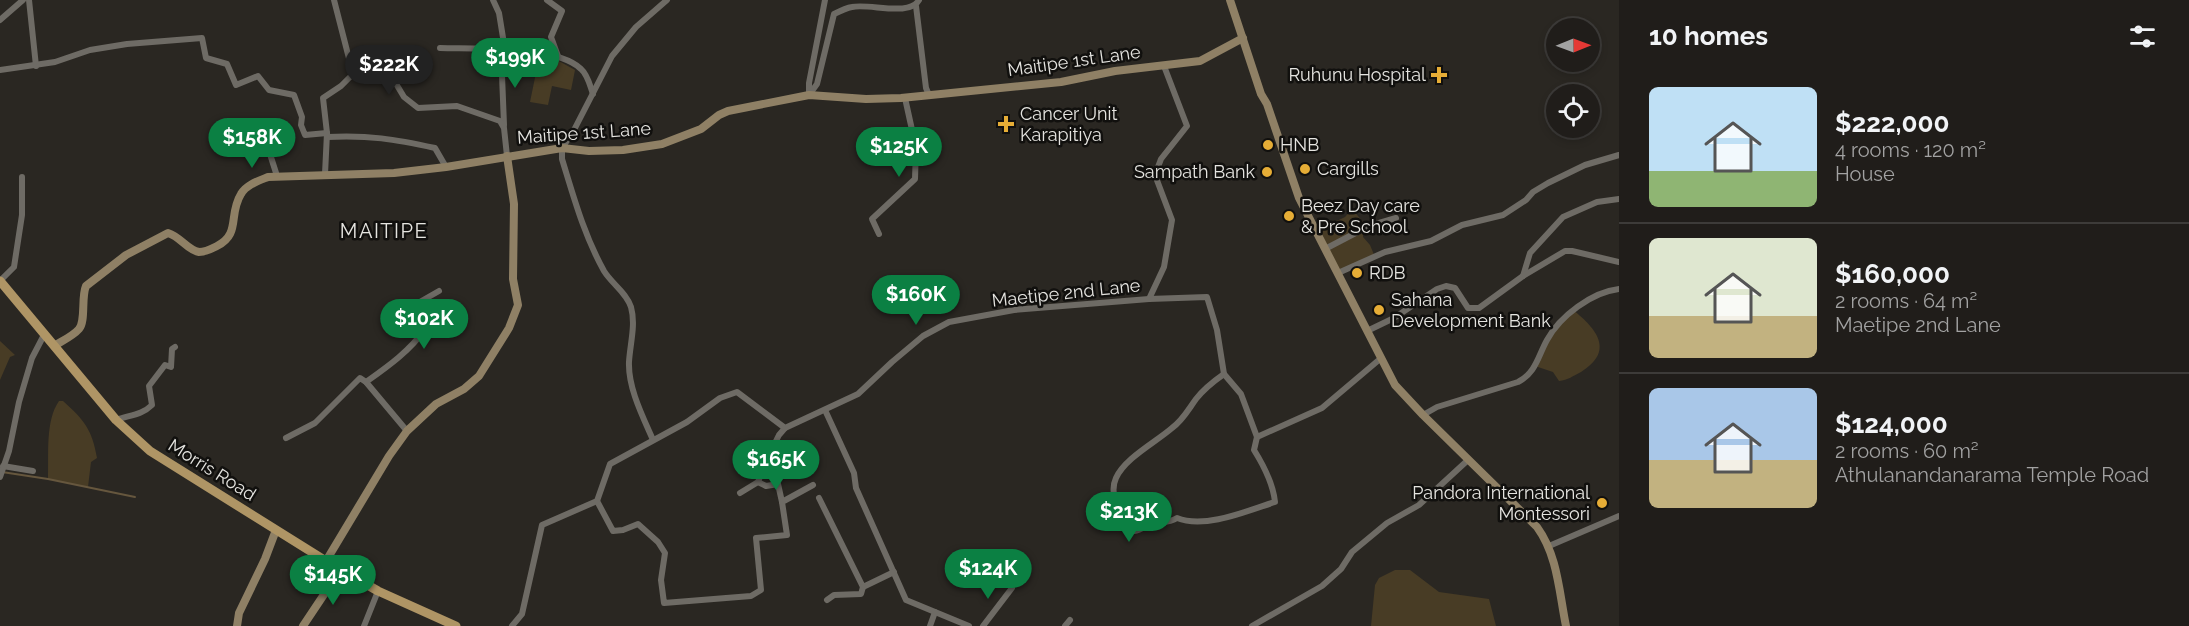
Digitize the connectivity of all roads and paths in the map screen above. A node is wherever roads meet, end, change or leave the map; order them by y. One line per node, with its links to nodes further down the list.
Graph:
1 (23, 0): 10 (street)
2 (29, 0): 15 (street)
3 (334, 0): 18 (street)
4 (493, 0): 13 (street)
5 (547, 0): 14 (street)
6 (667, 0): 19 (street)
7 (825, 0): 20 (street)
8 (1230, 0): 11 (street)
9 (918, 3): 20 (street); 21 (street)
10 (0, 20)
11 (1243, 38): 16 (street, Maitipe 1st Lane); 36 (street)
12 (440, 48): 13 (street)
13 (503, 50): 14 (street); 24 (street)
14 (558, 56): 19 (street)
15 (36, 66): 17 (street); 25 (street)
16 (1164, 66): 21 (street, Maitipe 1st Lane); 43 (street)
17 (0, 70)
18 (353, 74): 24 (street); 25 (street)
19 (592, 94): 26 (street)
20 (809, 95): 22 (street, Maitipe 1st Lane); 26 (street, Maitipe 1st Lane)
21 (929, 95): 22 (street, Maitipe 1st Lane)
22 (905, 98): 35 (street)
23 (262, 129): 31 (street)
24 (504, 129): 28 (street)
25 (327, 135): 29 (street); 30 (street)
26 (562, 148): 28 (street, Maitipe 1st Lane); 58 (street)
27 (1619, 155): 38 (street)
28 (507, 156): 29 (street, Maitipe 1st Lane); 55 (street)
29 (446, 166): 30 (street, Maitipe 1st Lane)
30 (325, 174): 31 (street, Maitipe 1st Lane)
31 (277, 176): 46 (street, Maitipe 1st Lane)
32 (22, 177): 40 (street)
33 (1619, 199): 39 (street)
34 (1396, 218): 36 (street)
35 (879, 234)
36 (1325, 249): 38 (street)
37 (1619, 262): 39 (street)
38 (1338, 273): 44 (street)
39 (1523, 276): 44 (street)
40 (0, 281): 45 (main road, Morris Road)
41 (1619, 289): 52 (street)
42 (439, 291): 50 (street)
43 (1149, 299): 49 (street, Maetipe 2nd Lane); 51 (street, Maetipe 2nd Lane)
44 (1366, 331): 48 (street)
45 (45, 333): 46 (main road, Morris Road); 62 (street)
46 (54, 346): 53 (main road, Morris Road)
47 (175, 347): 53 (street)
48 (1380, 358): 52 (street); 56 (street)
49 (1224, 374): 56 (street, Maetipe 2nd Lane); 56 (street, Maetipe 2nd Lane)
50 (366, 382): 55 (street); 57 (street)
51 (824, 411): 54 (street, Maetipe 2nd Lane); 59 (street); 74 (street)
52 (1423, 416): 60 (street)
53 (116, 420): 70 (main road, Morris Road)
54 (785, 428): 58 (street); 63 (street)
55 (407, 431): 72 (street)
56 (1257, 437)
57 (286, 438)
58 (653, 440): 67 (street)
59 (842, 455)
60 (1468, 460): 71 (street); 90 (street)
61 (33, 471): 62 (street)
62 (1, 472)
63 (758, 482): 65 (street); 68 (street)
64 (813, 485): 68 (street)
65 (740, 493)
66 (819, 498): 75 (street)
67 (597, 501): 68 (street); 85 (street)
68 (782, 502)
69 (1619, 516): 71 (street)
70 (276, 530): 72 (main road, Morris Road); 81 (street)
71 (1549, 546): 91 (street)
72 (326, 561): 73 (main road, Morris Road)
73 (340, 569): 77 (main road, Morris Road); 82 (street)
74 (894, 572): 75 (street); 79 (street)
75 (863, 587): 78 (street)
76 (1012, 588): 88 (street)
77 (378, 591): 83 (street); 84 (main road, Morris Road)
78 (827, 600)
79 (934, 612): 86 (street); 87 (street)
80 (1070, 620): 89 (street)
81 (237, 626)
82 (303, 626)
83 (364, 626)
84 (456, 626)
85 (512, 626)
86 (930, 626)
87 (969, 626)
88 (983, 626)
89 (1065, 626)
90 (1252, 626)
91 (1566, 626)

